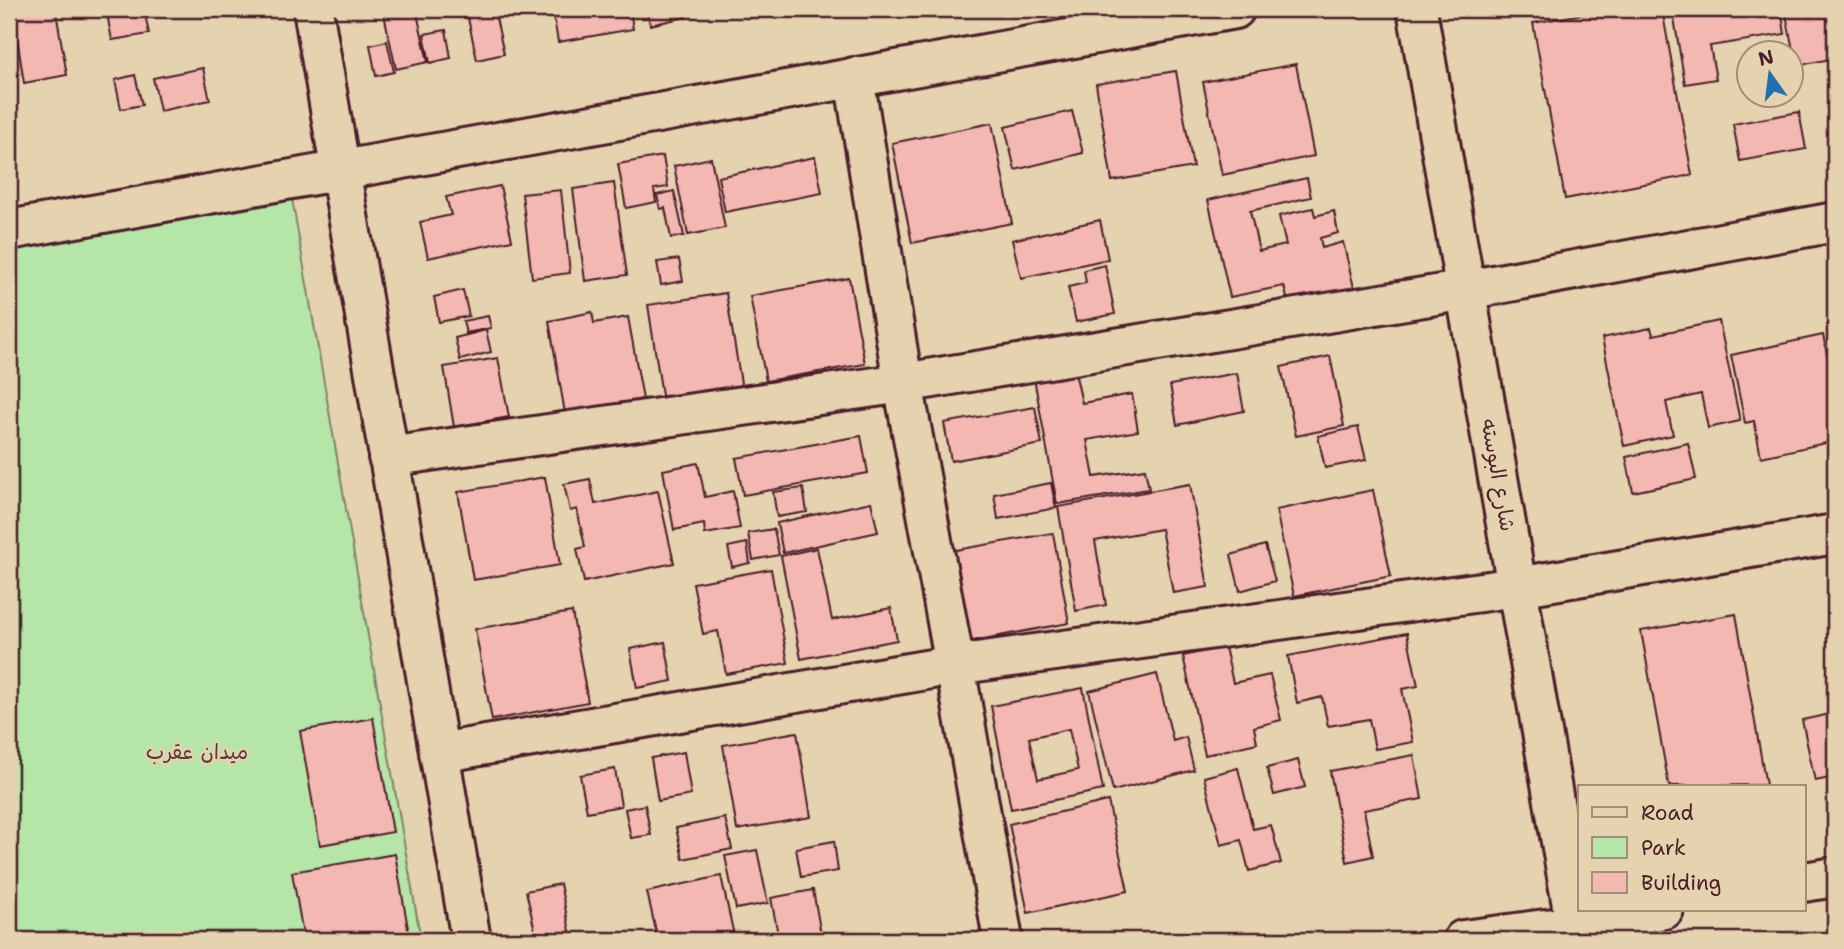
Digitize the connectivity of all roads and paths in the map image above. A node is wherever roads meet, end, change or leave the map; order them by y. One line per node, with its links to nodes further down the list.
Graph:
1 (313, 9): 5 (street)
2 (1235, 9): 4 (street)
3 (1417, 9): 8 (street, شارع البوسته)
4 (854, 77): 5 (street); 9 (street)
5 (340, 170): 7 (street); 10 (street)
6 (1835, 222): 8 (street)
7 (9, 230)
8 (1466, 290): 9 (street); 12 (street, شارع البوسته)
9 (903, 383): 10 (street); 13 (street)
10 (388, 457): 14 (street)
11 (1835, 534): 12 (street)
12 (1517, 587): 13 (street); 18 (street, شارع البوسته)
13 (955, 665): 14 (street); 20 (street)
14 (439, 753): 19 (street)
15 (1835, 877): 16 (street)
16 (1806, 883)
17 (1657, 911): 18 (street)
18 (1577, 933): 21 (street)
19 (471, 940)
20 (1003, 940)
21 (1464, 940)

